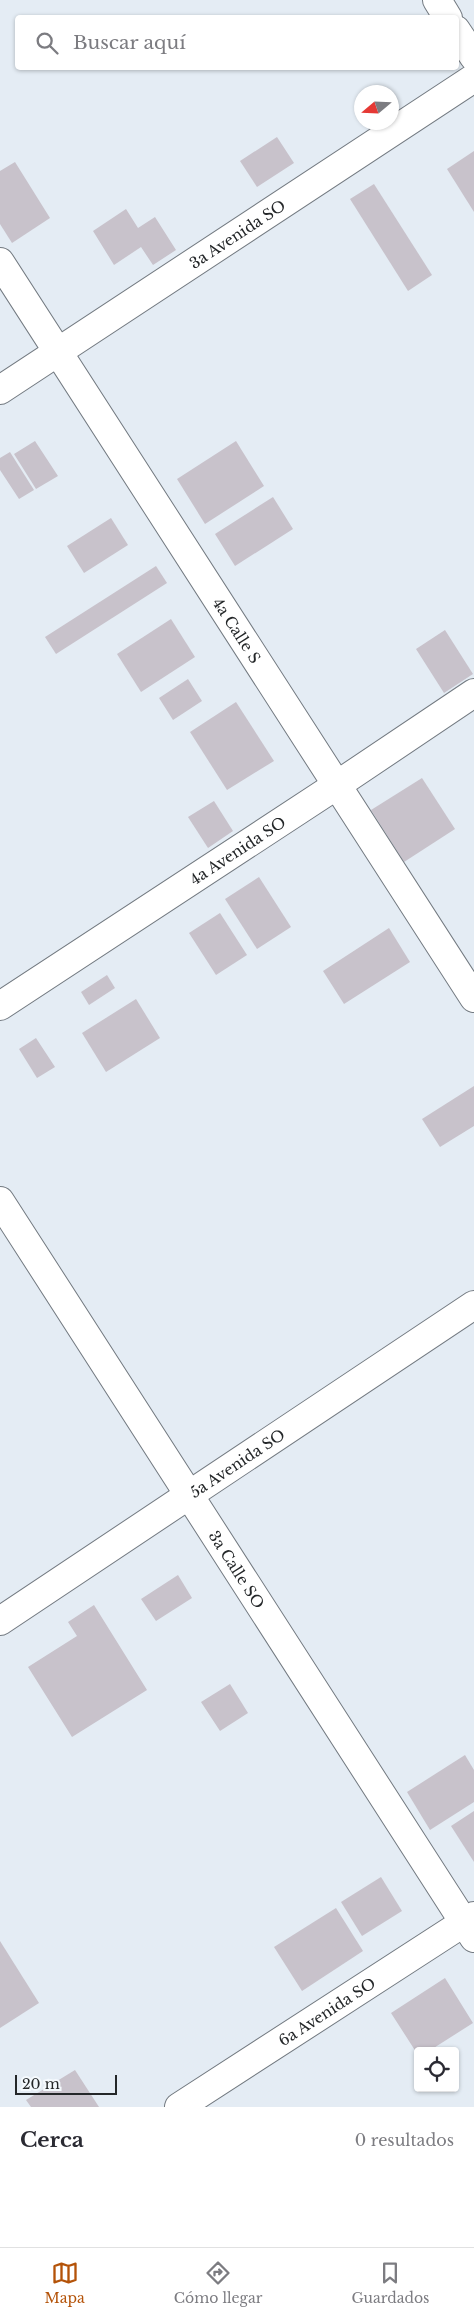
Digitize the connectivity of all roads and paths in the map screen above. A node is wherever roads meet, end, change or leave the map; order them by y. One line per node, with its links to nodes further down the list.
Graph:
1 (437, 0): 2 (street)
2 (446, 15)
3 (459, 34): 4 (street)
4 (474, 57)
5 (474, 78): 7 (street, 3a Avenida SO)
6 (0, 262): 7 (street, 4a Calle S)
7 (58, 352): 8 (street, 3a Avenida SO); 10 (street, 4a Calle S)
8 (0, 390)
9 (474, 693): 10 (street, 4a Avenida SO)
10 (337, 785): 11 (street, 4a Calle S); 12 (street, 4a Avenida SO)
11 (474, 998)
12 (0, 1006)
13 (0, 1201): 15 (street, 3a Calle SO)
14 (474, 1305): 15 (street, 5a Avenida SO)
15 (190, 1495): 16 (street, 5a Avenida SO); 17 (street, 3a Calle SO)
16 (0, 1621)
17 (471, 1925): 18 (street, 6a Avenida SO)
18 (179, 2107)

